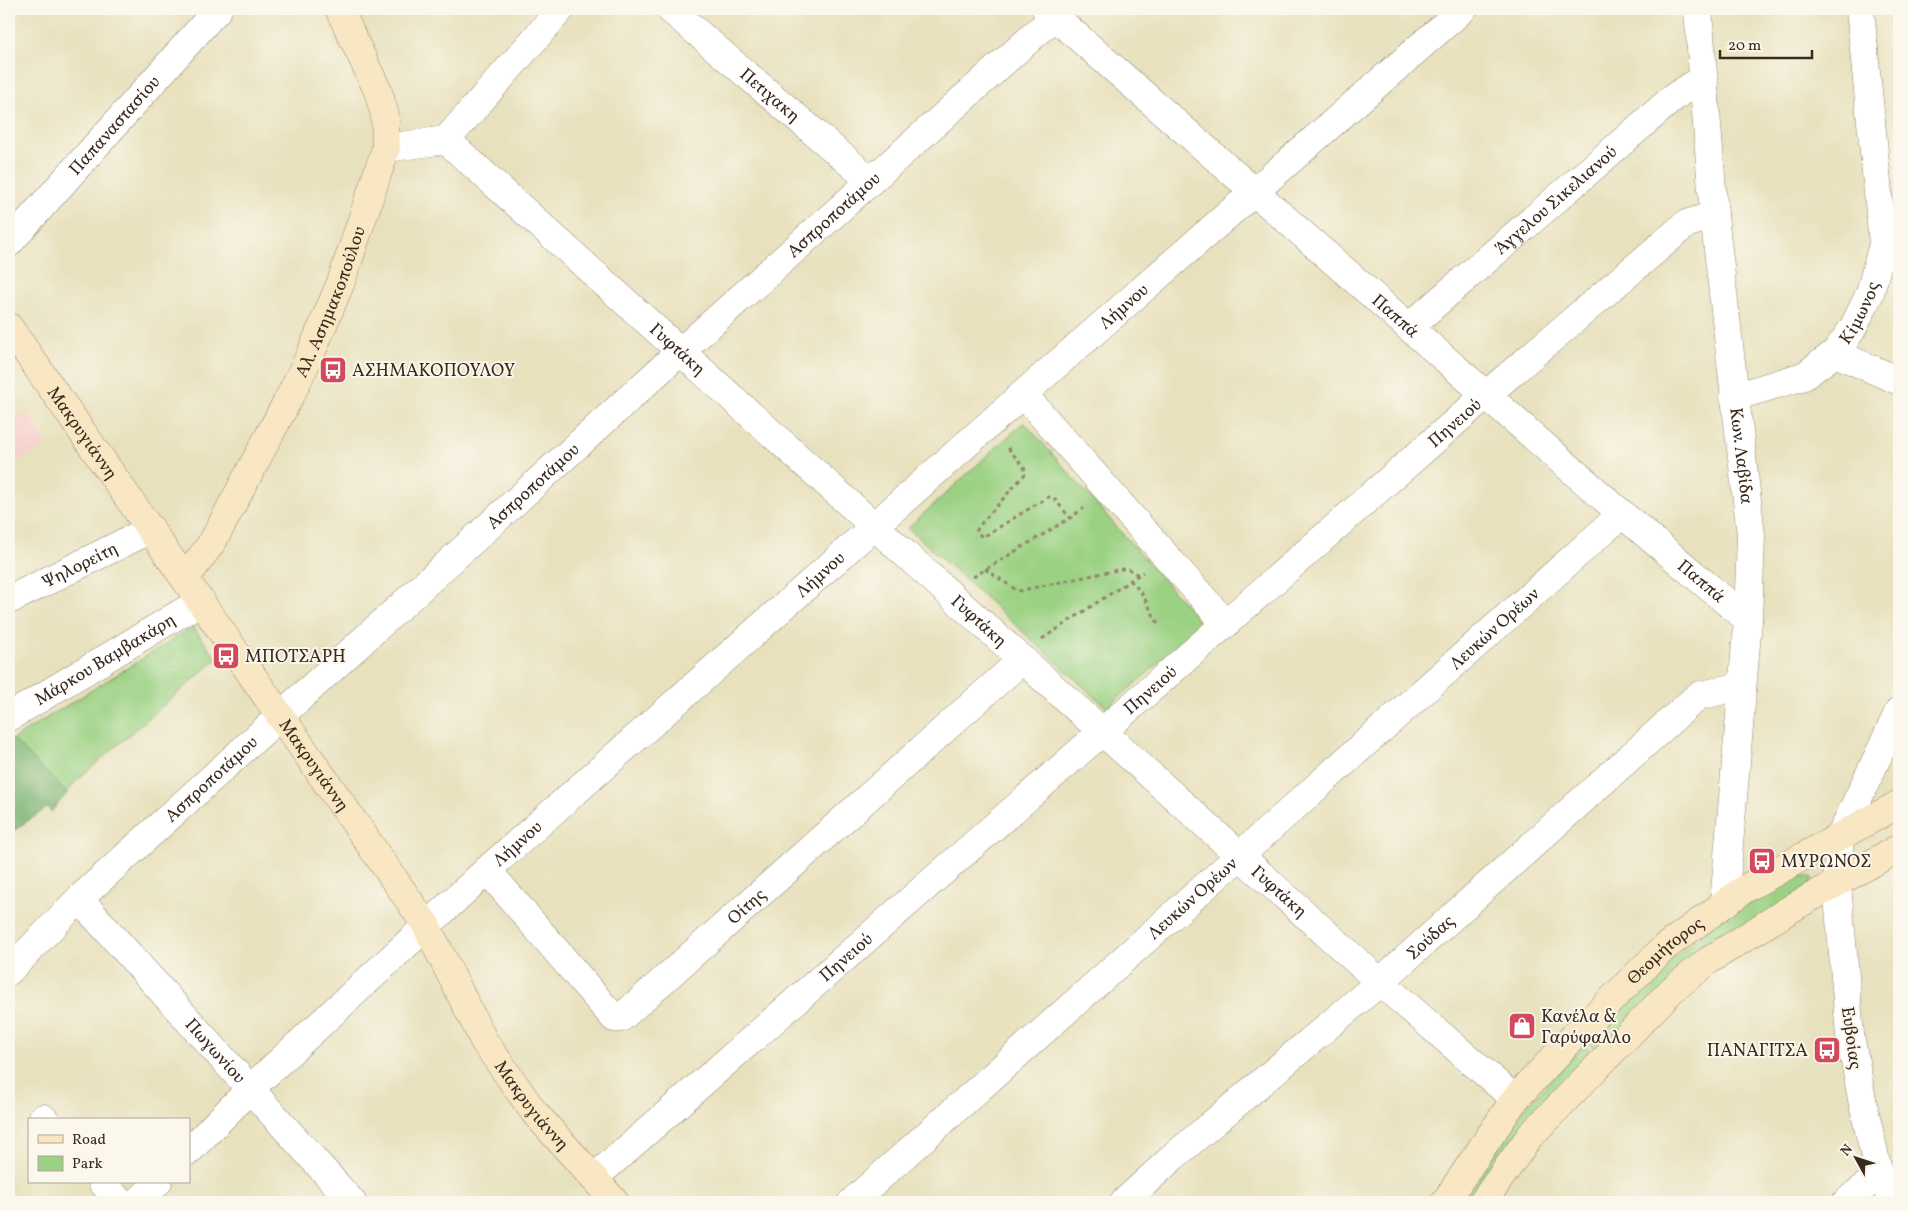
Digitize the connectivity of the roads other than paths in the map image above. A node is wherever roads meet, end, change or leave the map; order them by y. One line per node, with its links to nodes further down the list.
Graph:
1 (218, 9): 15 (street, Παπαναστασίου)
2 (339, 9): 11 (street, Αλ. Ασημακοπούλου)
3 (561, 9): 10 (street)
4 (670, 9): 12 (street, Πετιχακη)
5 (1463, 9): 13 (street, Λήμνου)
6 (1698, 9): 9 (street, Κων. Λαβίδα)
7 (1860, 9): 19 (street, Κίμωνος)
8 (1054, 11): 12 (street, Ασπροποτάμου); 13 (street, Παππά)
9 (1704, 78): 14 (street, Κων. Λαβίδα); 16 (street, Άγγελου Σικελιανού)
10 (446, 140): 11 (street); 18 (street, Γυφτάκη)
11 (386, 148): 27 (street, Αλ. Ασημακοπούλου)
12 (871, 181): 18 (street, Ασπροποτάμου)
13 (1255, 192): 16 (street, Παππά); 21 (street, Λήμνου)
14 (1714, 215): 22 (street, Πηνειού); 23 (street, Κων. Λαβίδα)
15 (9, 243)
16 (1408, 326): 22 (street, Παππά)
17 (9, 327): 26 (street, Μακρυγιάννη)
18 (681, 351): 25 (street, Γυφτάκη); 35 (street, Ασπροποτάμου)
19 (1835, 352): 20 (street); 23 (street, Κίμωνος)
20 (1899, 381)
21 (1023, 394): 25 (street, Λήμνου); 31 (street)
22 (1487, 394): 24 (street, Παππά); 31 (street, Πηνειού)
23 (1734, 397): 30 (street, Κων. Λαβίδα)
24 (1622, 514): 30 (street, Παππά); 41 (street, Λευκών Ορέων)
25 (876, 527): 32 (street, Γυφτάκη); 42 (street, Λήμνου)
26 (151, 529): 27 (street, Μακρυγιάννη); 28 (street, Ψηλορείτη)
27 (185, 578): 29 (street, Μακρυγιάννη)
28 (9, 600)
29 (201, 601): 35 (street, Μακρυγιάννη); 36 (street, Μάρκου Βαμβακάρη)
30 (1748, 620): 33 (street, Κων. Λαβίδα)
31 (1226, 624): 37 (street, Πηνειού)
32 (1023, 659): 37 (street, Γυφτάκη); 42 (street, Οίτης)
33 (1741, 686): 45 (street, Κων. Λαβίδα); 48 (street, Σούδας)
34 (1899, 711): 39 (street)
35 (280, 715): 44 (street, Ασπροποτάμου); 46 (street, Μακρυγιάννη)
36 (9, 717)
37 (1104, 732): 41 (street, Γυφτάκη); 53 (street, Πηνειού)
38 (1899, 804): 39 (street, Θεομήτορος)
39 (1840, 837): 43 (street, Ευβοίας); 45 (street, Θεομήτορος)
40 (1899, 848): 43 (street, Θεομήτορος)
41 (1240, 855): 48 (street, Γυφτάκη); 60 (street, Λευκών Ορέων)
42 (487, 870): 46 (street, Λήμνου)
43 (1837, 884): 52 (street, Ευβοίας); 63 (street, Θεομήτορος)
44 (79, 899): 47 (street, Ασπροποτάμου); 49 (street, Πωγωνίου)
45 (1724, 904): 50 (street, Θεομήτορος)
46 (426, 925): 49 (street, Λήμνου); 53 (street, Μακρυγιάννη)
47 (9, 971)
48 (1380, 982): 50 (street, Γυφτάκη); 61 (street, Σούδας)
49 (250, 1089): 51 (street, Λήμνου); 58 (street, Πωγωνίου)
50 (1515, 1099): 62 (street, Θεομήτορος)
51 (190, 1150)
52 (1879, 1175): 64 (street); 65 (street, Ευβοίας)
53 (594, 1178): 59 (street, Μακρυγιάννη)
54 (104, 1184): 56 (street)
55 (156, 1184): 57 (street)
56 (120, 1202)
57 (138, 1202)
58 (352, 1202)
59 (615, 1202)
60 (852, 1202)
61 (1124, 1202)
62 (1445, 1202)
63 (1483, 1202)
64 (1846, 1202)
65 (1895, 1202)

